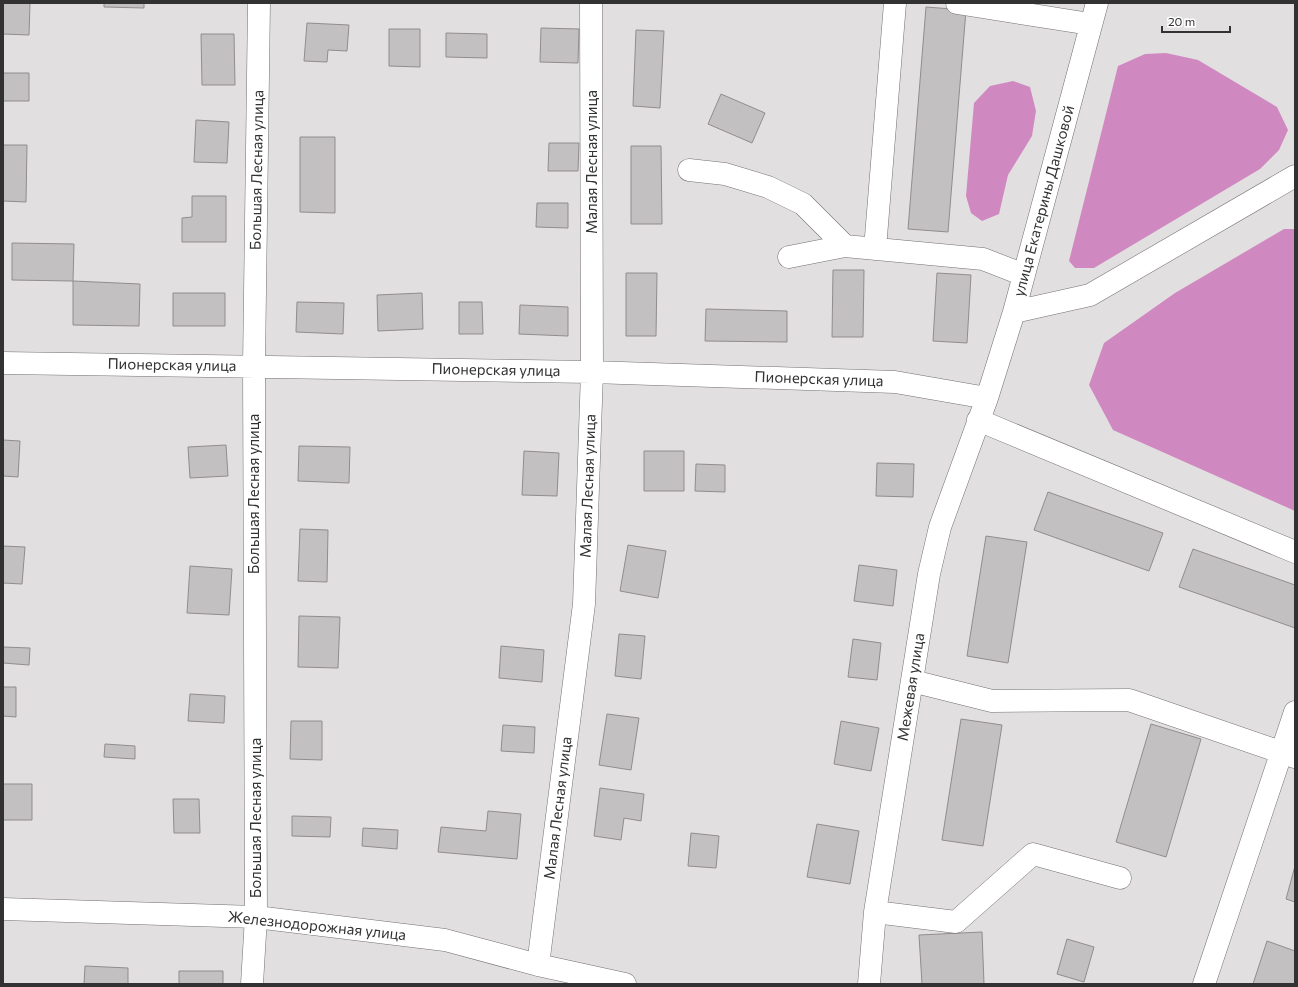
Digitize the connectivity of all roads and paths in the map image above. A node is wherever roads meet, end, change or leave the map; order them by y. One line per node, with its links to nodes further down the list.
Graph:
1 (259, 3): 15 (street, Большая Лесная улица)
2 (591, 3): 16 (street, Малая Лесная улица)
3 (895, 3): 10 (street)
4 (957, 3): 6 (street)
5 (1097, 3): 6 (street, улица Екатерины Дашковой)
6 (1090, 24): 12 (street, улица Екатерины Дашковой)
7 (689, 170): 9 (street)
8 (1295, 176): 13 (street)
9 (845, 246): 10 (street); 11 (street)
10 (875, 249): 12 (street)
11 (789, 257)
12 (1024, 275): 13 (street, улица Екатерины Дашковой)
13 (1014, 312): 17 (street, улица Екатерины Дашковой)
14 (3, 363): 15 (street, Пионерская улица)
15 (254, 365): 16 (street, Пионерская улица); 26 (street, Большая Лесная улица)
16 (592, 372): 17 (street, Пионерская улица); 27 (street, Малая Лесная улица)
17 (987, 398): 18 (street, Межевая улица)
18 (978, 420): 19 (street); 20 (street, Межевая улица)
19 (1295, 552)
20 (912, 680): 22 (street); 25 (street, Межевая улица)
21 (1295, 712): 22 (street)
22 (1288, 755): 31 (street)
23 (1120, 878): 25 (street)
24 (3, 909): 26 (street, Железнодорожная улица)
25 (875, 912): 30 (street, Межевая улица)
26 (256, 917): 27 (street, Железнодорожная улица); 28 (street, Большая Лесная улица)
27 (538, 965): 29 (street, Железнодорожная улица)
28 (252, 984)
29 (625, 984)
30 (868, 984)
31 (1204, 984)

